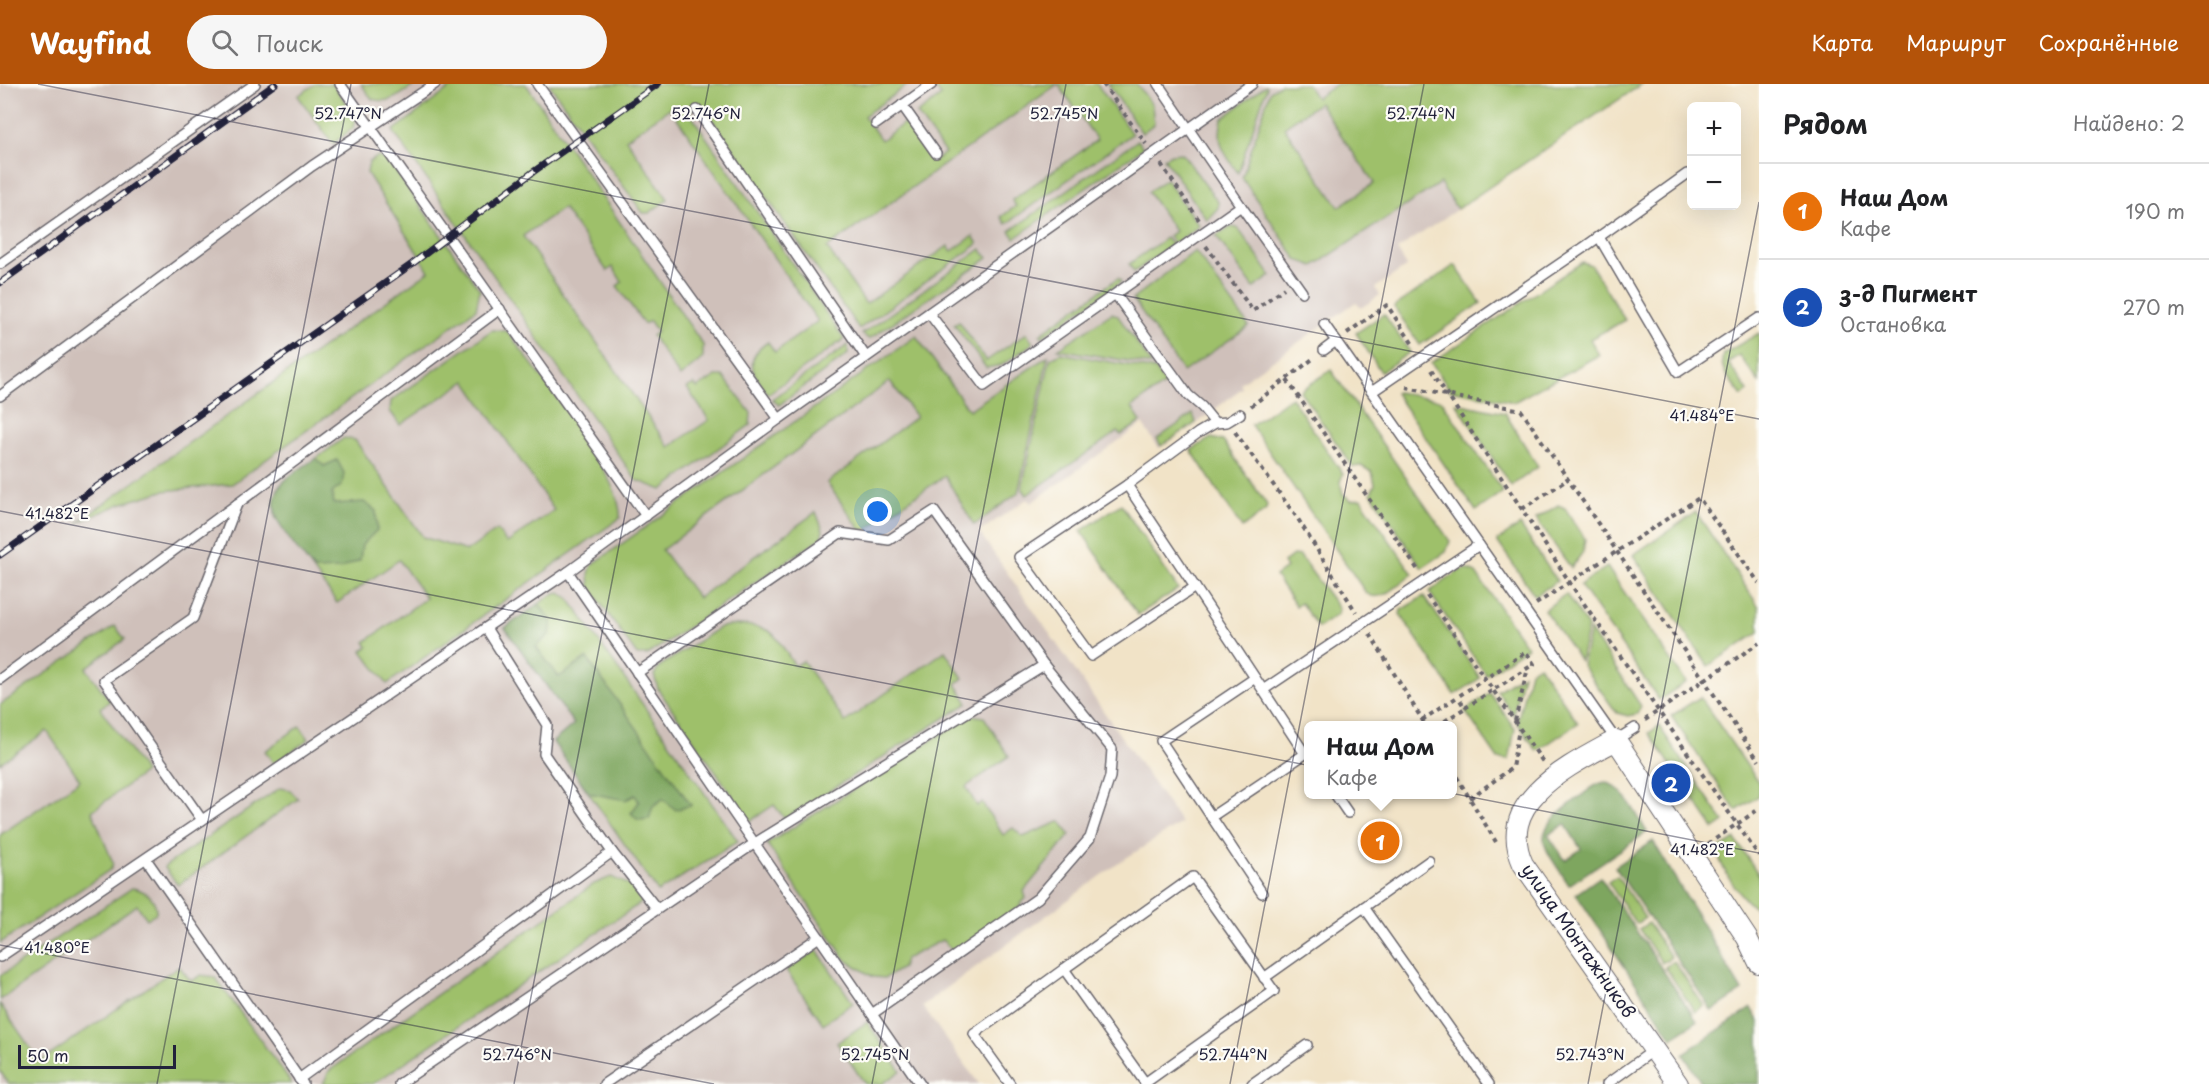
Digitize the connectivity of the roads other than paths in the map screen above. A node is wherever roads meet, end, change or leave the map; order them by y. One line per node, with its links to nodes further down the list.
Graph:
1 (255, 84): 17 (lane)
2 (340, 84): 11 (lane)
3 (435, 84): 11 (lane)
4 (537, 84): 30 (lane)
5 (932, 84): 8 (lane)
6 (1158, 84): 12 (lane)
7 (1252, 84): 12 (lane)
8 (902, 105): 10 (lane); 13 (lane)
9 (698, 110): 26 (lane)
10 (876, 124)
11 (371, 128): 20 (lane); 28 (lane)
12 (1189, 128): 15 (lane); 21 (lane)
13 (936, 153)
14 (1687, 174): 16 (lane)
15 (1241, 206): 18 (lane); 19 (lane)
16 (1599, 237): 22 (lane); 27 (lane)
17 (0, 264)
18 (1302, 292)
19 (1116, 295): 21 (lane); 31 (lane)
20 (500, 309): 33 (lane); 34 (lane)
21 (928, 313): 26 (lane)
22 (1759, 318)
23 (1324, 324): 24 (lane)
24 (1336, 341): 25 (lane); 27 (lane)
25 (1324, 350)
26 (866, 357): 30 (lane)
27 (1373, 391): 35 (lane)
28 (0, 396)
29 (1240, 414): 31 (lane)
30 (779, 419): 34 (lane)
31 (1215, 423): 32 (lane)
32 (1127, 485): 37 (lane); 37 (lane)
33 (237, 504): 42 (lane); 51 (lane)
34 (646, 516): 36 (lane)
35 (1479, 545): 43 (lane); 45 (lane)
36 (568, 572): 38 (lane); 40 (lane)
37 (1195, 587): 41 (lane)
38 (486, 628): 51 (lane); 53 (lane)
39 (1044, 665): 40 (lane); 52 (lane); 64 (lane)
40 (637, 673): 52 (lane)
41 (1255, 678): 43 (lane); 50 (lane)
42 (0, 679)
43 (1263, 690): 46 (lane)
44 (1635, 728): 45 (lane)
45 (1616, 740): 61 (street); 66 (street, улица Монтажников)
46 (1304, 752)
47 (1304, 758): 50 (lane)
48 (1338, 799): 49 (lane)
49 (1348, 813)
50 (1211, 817): 56 (lane)
51 (202, 820): 54 (lane)
52 (755, 843): 58 (lane); 59 (lane)
53 (612, 852): 58 (lane); 67 (lane)
54 (146, 859): 60 (lane); 67 (lane)
55 (1429, 861): 57 (lane)
56 (1262, 893)
57 (1364, 907): 63 (lane); 74 (lane)
58 (657, 909): 70 (lane)
59 (819, 937): 64 (lane); 71 (lane)
60 (0, 957)
61 (1759, 963)
62 (1064, 969): 63 (lane); 69 (lane); 72 (lane)
63 (1264, 978): 69 (lane)
64 (872, 1014): 68 (lane)
65 (1307, 1045): 73 (lane)
66 (1654, 1050): 75 (lane); 76 (street, улица Монтажников)
67 (301, 1081)
68 (916, 1083)
69 (1145, 1083)
70 (399, 1084)
71 (604, 1084)
72 (1010, 1084)
73 (1252, 1084)
74 (1489, 1084)
75 (1607, 1084)
76 (1678, 1084)

